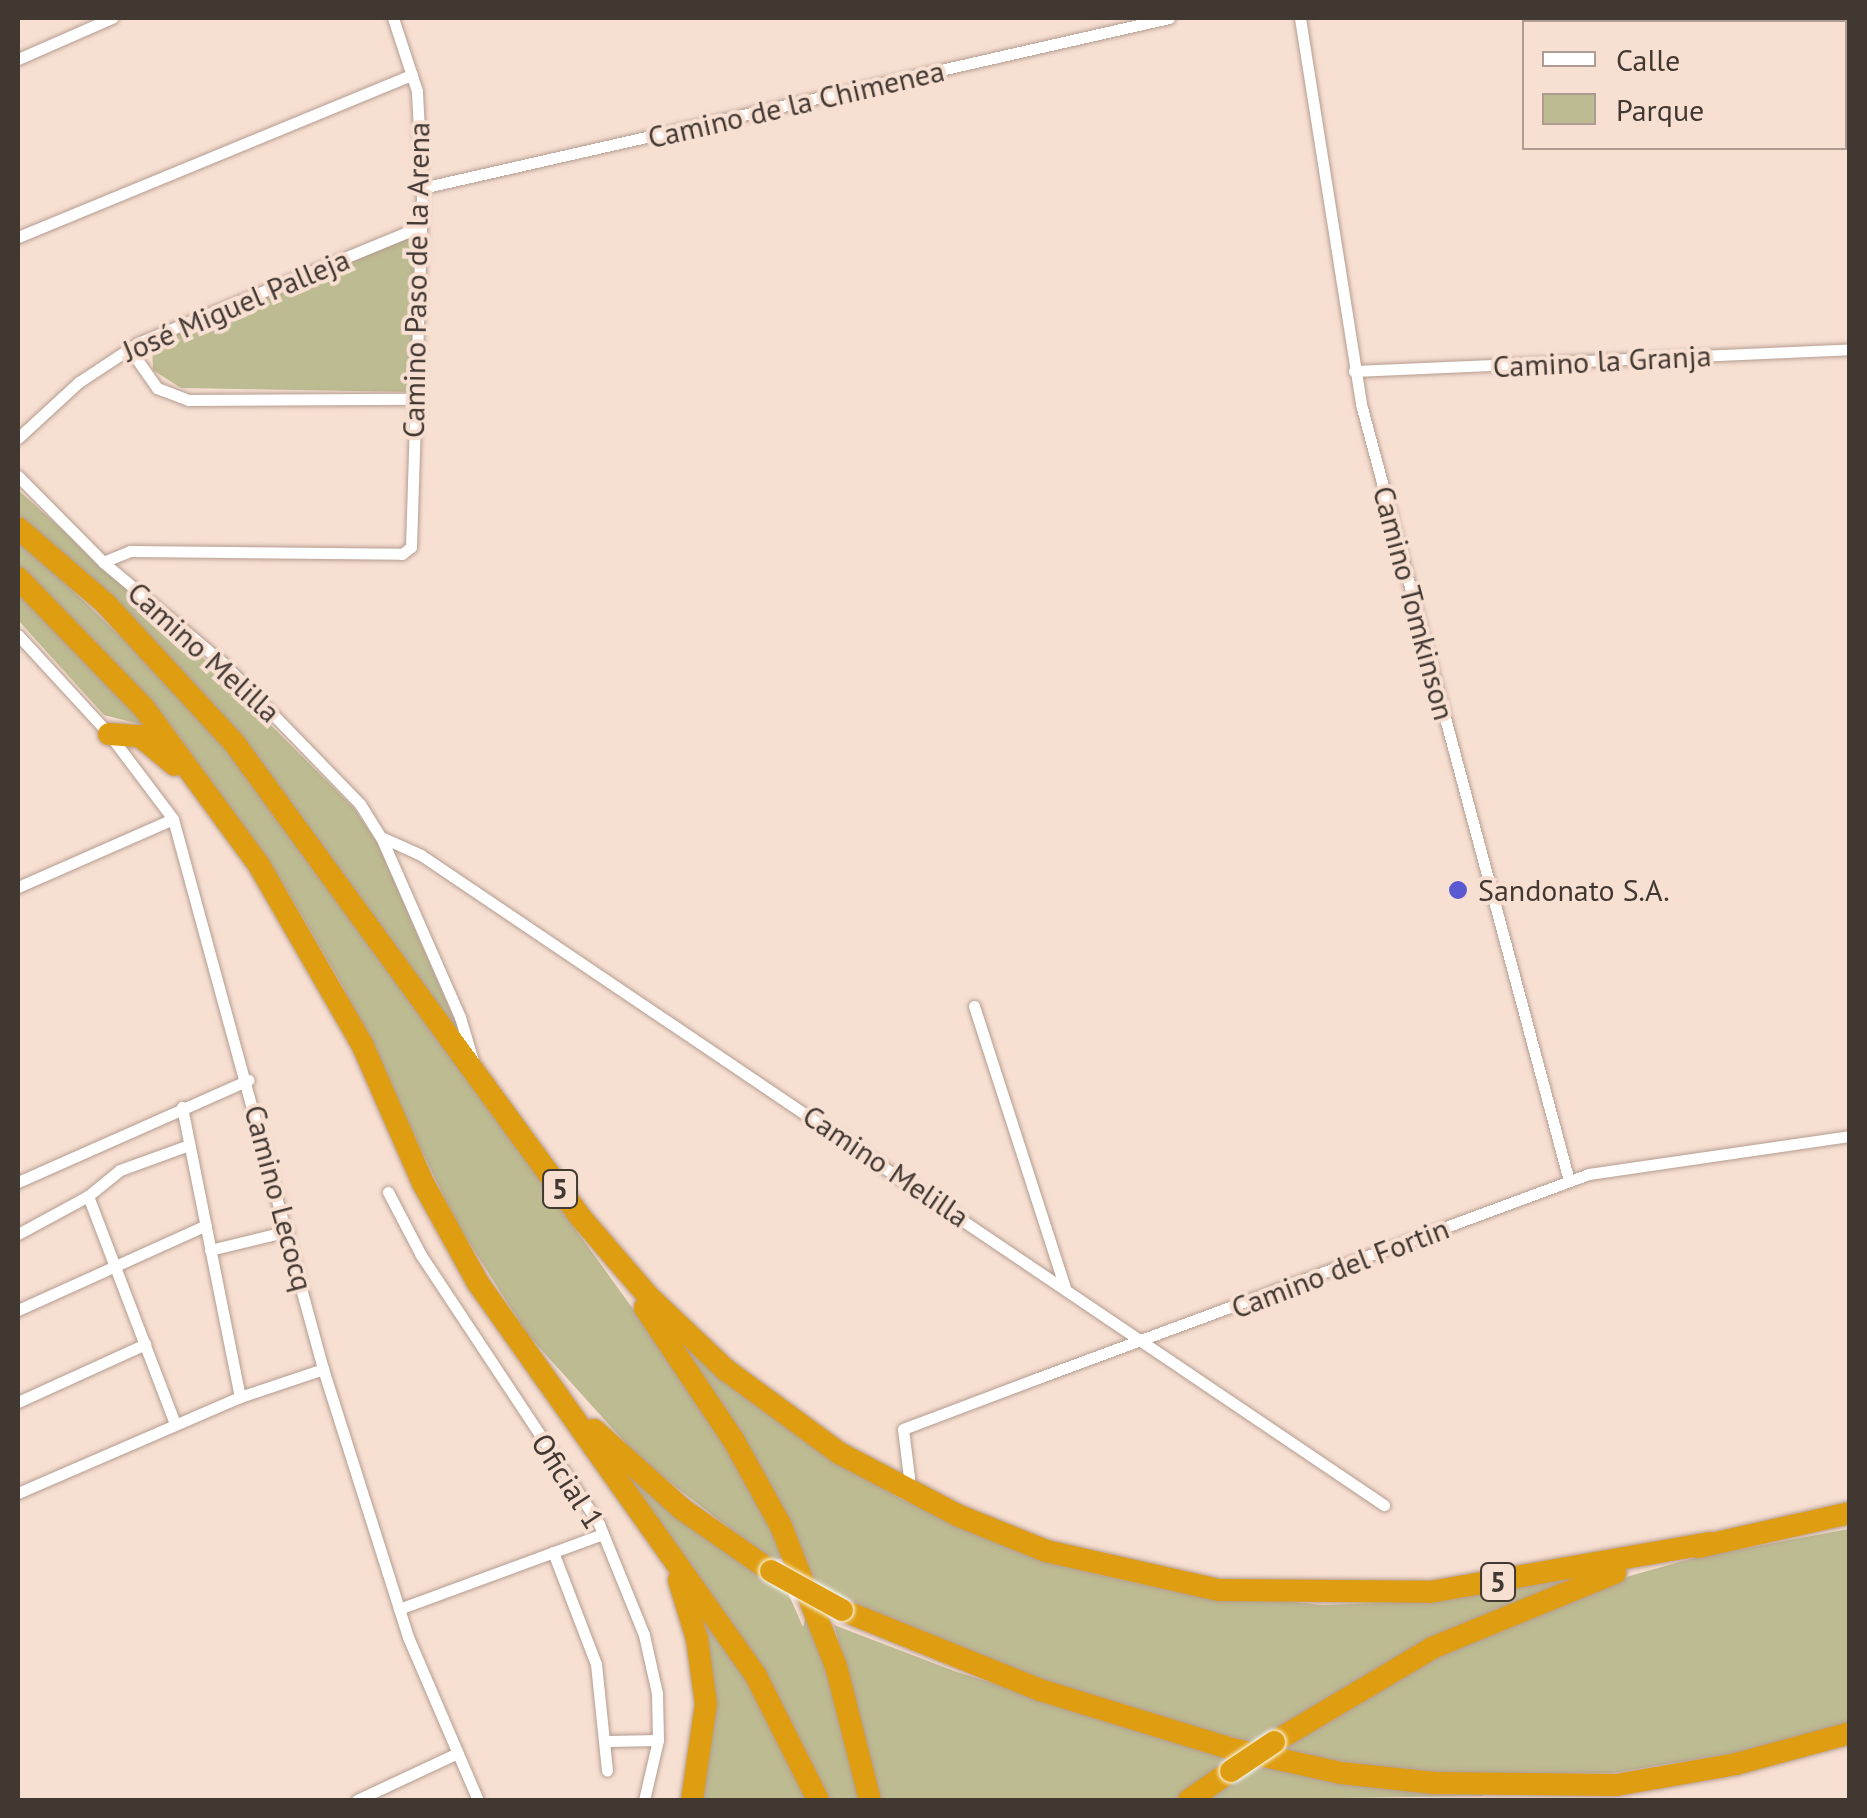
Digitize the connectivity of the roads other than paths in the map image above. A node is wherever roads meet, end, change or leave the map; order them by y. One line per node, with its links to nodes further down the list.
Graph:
1 (112, 18): 5 (street)
2 (393, 18): 6 (street, Camino Paso de la Arena)
3 (1169, 18): 7 (street, Camino de la Chimenea)
4 (1300, 18): 12 (street, Camino Tomkinson)
5 (18, 59)
6 (412, 75): 7 (street, Camino Paso de la Arena); 9 (street)
7 (422, 188): 8 (street, Camino Paso de la Arena)
8 (419, 227): 10 (street, José Miguel Palleja); 13 (street, Camino Paso de la Arena)
9 (18, 238)
10 (129, 348): 13 (street); 14 (street, José Miguel Palleja)
11 (1850, 349): 12 (street, Camino la Granja)
12 (1354, 370): 32 (street, Camino Tomkinson)
13 (416, 400): 17 (street, Camino Paso de la Arena)
14 (18, 438)
15 (18, 476): 17 (street, Camino Melilla)
16 (18, 528): 27 (highway, 5)
17 (103, 562): 23 (street, Camino Melilla)
18 (18, 578): 24 (highway)
19 (18, 635): 20 (street)
20 (110, 734): 21 (highway)
21 (131, 744): 22 (street, Camino Lecocq); 24 (highway)
22 (173, 819): 25 (street); 28 (street, Camino Lecocq)
23 (381, 836): 27 (street, Camino Melilla); 42 (street, Camino Melilla)
24 (259, 864): 47 (highway)
25 (18, 887)
26 (974, 1006): 42 (street)
27 (474, 1073): 37 (highway, 5)
28 (248, 1080): 29 (street); 38 (street, Camino Lecocq)
29 (182, 1107): 31 (street); 33 (street)
30 (1850, 1136): 32 (street, Camino del Fortin)
31 (189, 1145): 35 (street); 36 (street)
32 (1569, 1180): 44 (street, Camino del Fortin)
33 (18, 1182)
34 (388, 1192): 55 (street, Oficial 1)
35 (88, 1196): 39 (street); 41 (street)
36 (206, 1225): 40 (street); 41 (street)
37 (590, 1230): 51 (highway, 5); 71 (highway)
38 (288, 1231): 40 (street); 46 (street, Camino Lecocq)
39 (18, 1234)
40 (210, 1250): 48 (street)
41 (114, 1265): 43 (street); 45 (street)
42 (1065, 1287): 44 (street, Camino Melilla)
43 (18, 1310)
44 (1143, 1340): 51 (street, Camino del Fortin); 53 (street, Camino Melilla)
45 (145, 1344): 49 (street); 50 (street)
46 (323, 1370): 48 (street); 59 (street, Camino Lecocq)
47 (545, 1375): 56 (highway); 65 (highway, bridge)
48 (240, 1397): 50 (street)
49 (18, 1402)
50 (175, 1424): 52 (street)
51 (903, 1489): 57 (highway, 5)
52 (18, 1492)
53 (1384, 1504)
54 (1850, 1514): 57 (highway, 5)
55 (604, 1534): 58 (street); 61 (street, Oficial 1)
56 (659, 1542): 69 (highway); 70 (highway)
57 (1710, 1544): 72 (highway, bridge)
58 (553, 1552): 59 (street); 62 (street)
59 (399, 1609): 63 (street, Camino Lecocq)
60 (1850, 1732): 65 (highway)
61 (658, 1740): 62 (street); 68 (street, Oficial 1)
62 (608, 1742): 64 (street)
63 (458, 1753): 66 (street); 67 (street, Camino Lecocq)
64 (607, 1770)
65 (1616, 1784): 73 (highway); 74 (highway)
66 (357, 1800)
67 (478, 1800)
68 (644, 1800)
69 (692, 1800)
70 (818, 1800)
71 (870, 1800)
72 (1189, 1800)
73 (1497, 1800)
74 (1537, 1800)

